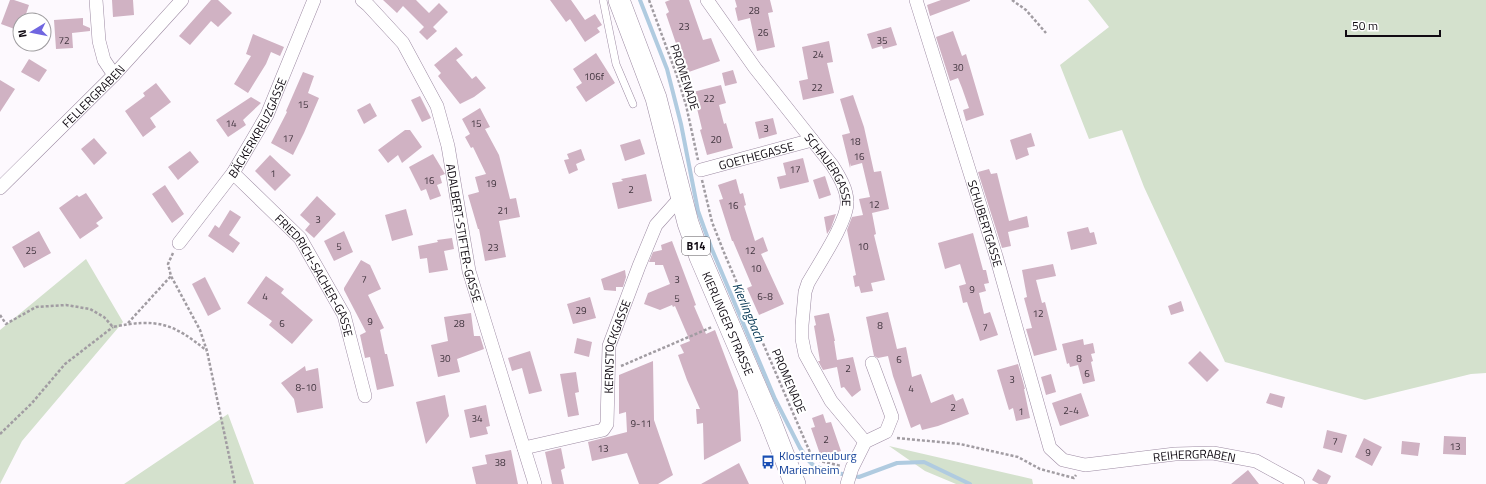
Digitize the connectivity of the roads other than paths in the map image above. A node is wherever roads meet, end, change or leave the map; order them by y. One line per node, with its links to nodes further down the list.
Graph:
1 (96, 0): 9 (street)
2 (182, 0): 9 (street, FELLERGRABEN)
3 (314, 0): 13 (street, BÄCKERKREUZGASSE)
4 (362, 0): 20 (street, ADALBERT-STIFTER-GASSE)
5 (602, 0): 10 (lane)
6 (619, 0): 15 (main road, KIERLINGER STRASSE / B14)
7 (707, 0): 11 (street, SCHAUERGASSE)
8 (916, 0): 21 (street, SCHUBERTGASSE)
9 (114, 74): 14 (street, FELLERGRABEN)
10 (633, 104)
11 (812, 140): 12 (street, GOETHEGASSE); 19 (street, SCHAUERGASSE)
12 (701, 170)
13 (233, 173): 16 (street, BÄCKERKREUZGASSE); 18 (street, FRIEDRICH-SACHER-GASSE)
14 (0, 188)
15 (681, 197): 20 (street, KERNSTOCKGASSE); 23 (main road, KIERLINGER STRASSE / B14)
16 (179, 243)
17 (872, 363): 19 (street)
18 (365, 396)
19 (865, 442): 24 (street)
20 (524, 448): 22 (street, ADALBERT-STIFTER-GASSE)
21 (1050, 448): 25 (street, REIHERGRABEN)
22 (535, 484)
23 (795, 484)
24 (847, 484)
25 (1298, 484)

